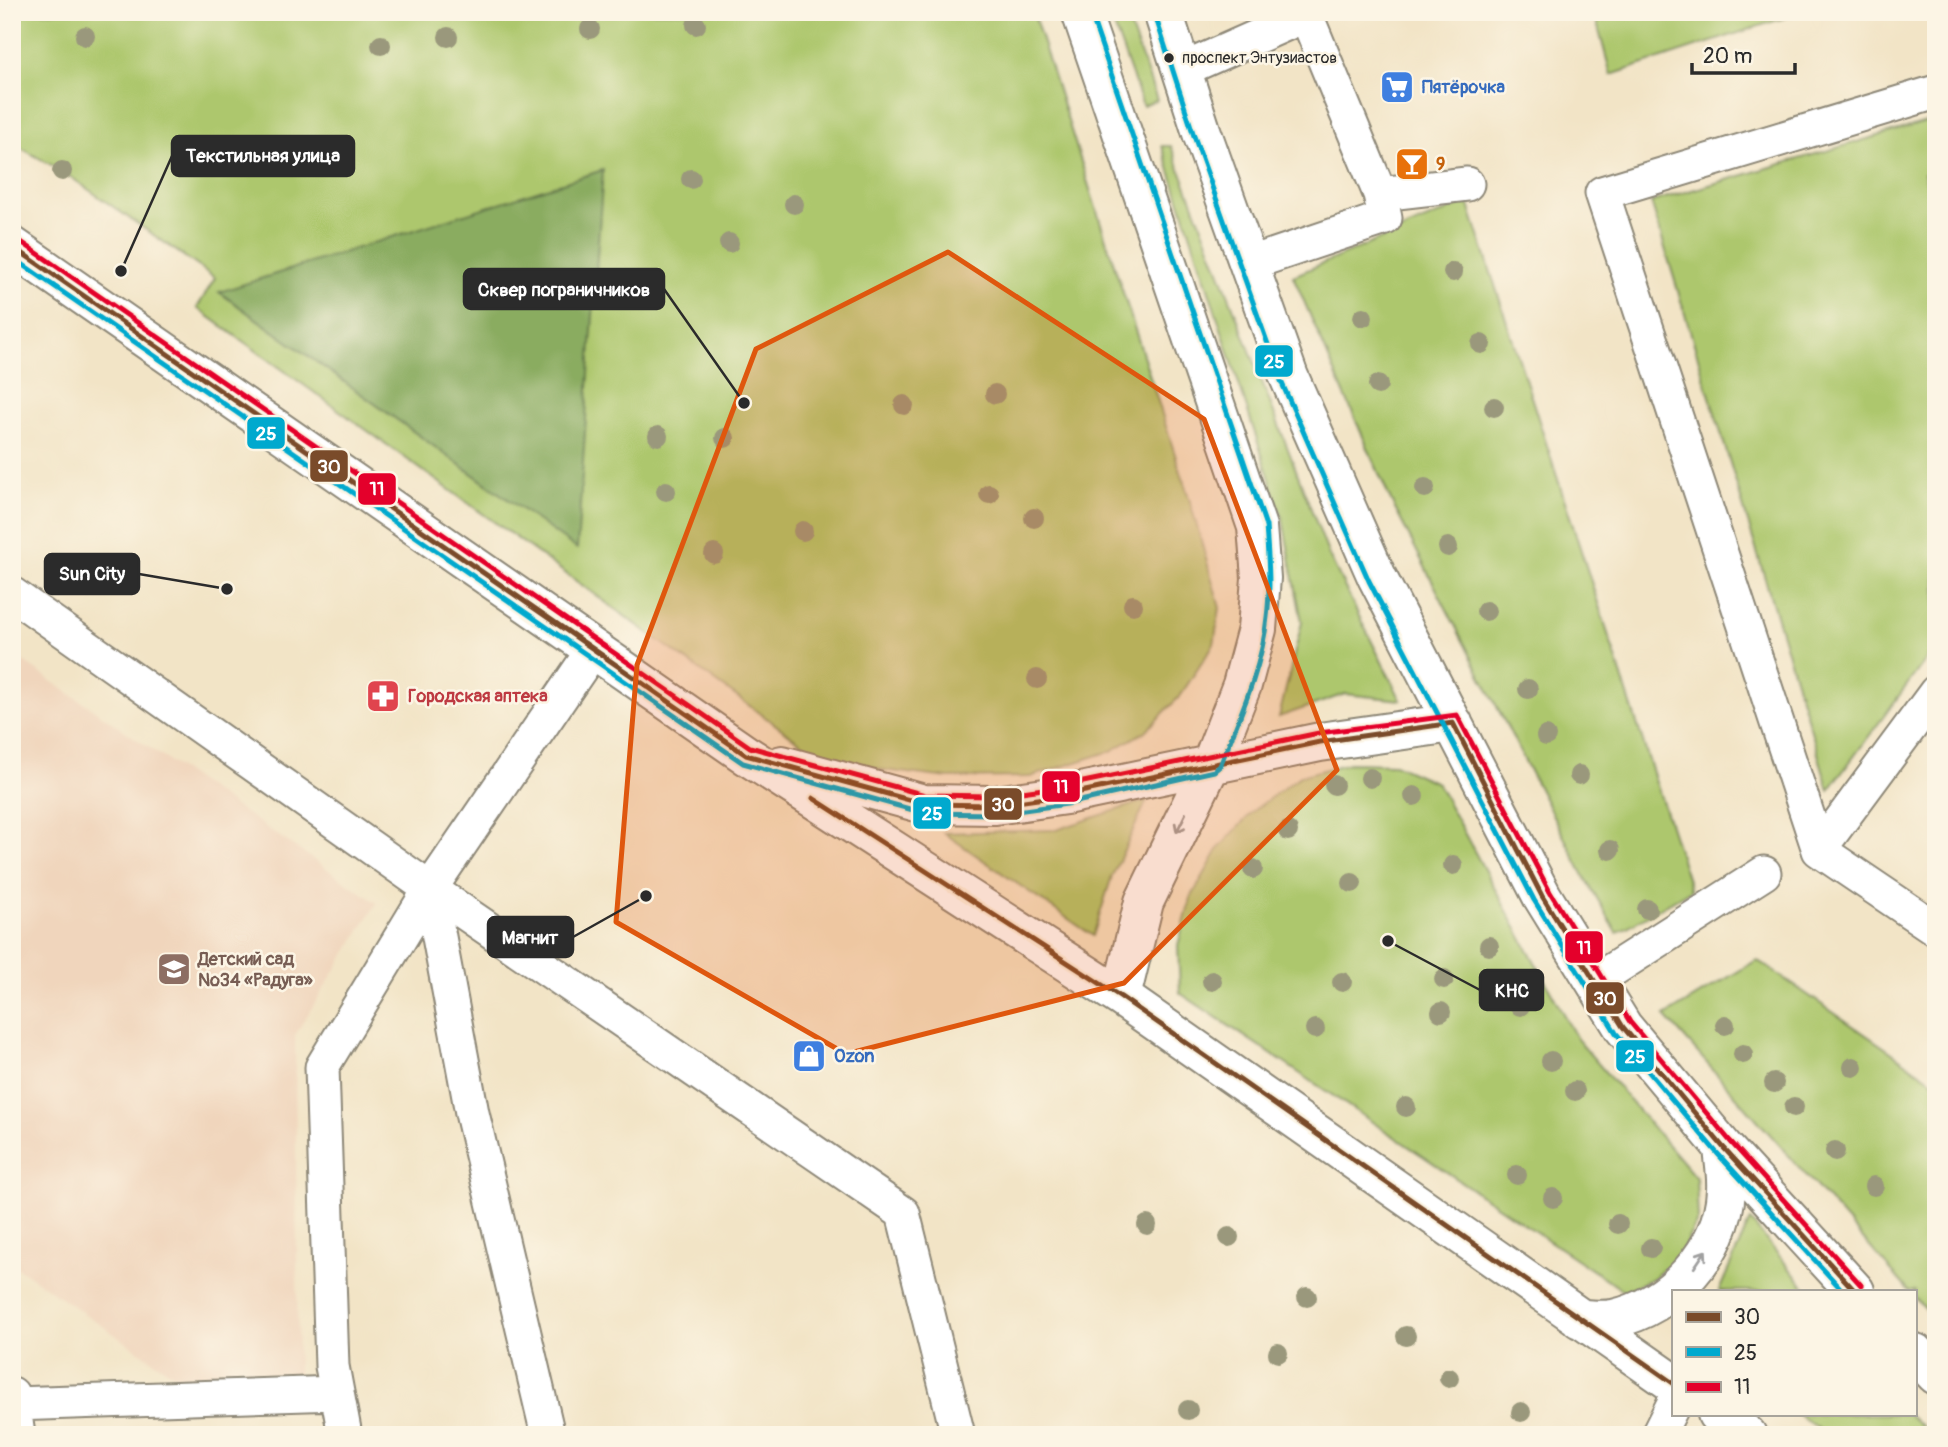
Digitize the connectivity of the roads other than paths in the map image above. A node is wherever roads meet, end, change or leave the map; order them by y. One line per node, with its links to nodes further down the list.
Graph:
1 (1081, 12): 14 (main road)
2 (1163, 12): 3 (main road)
3 (1182, 69): 6 (lane); 8 (main road)
4 (1936, 92): 15 (lane)
5 (1466, 184): 6 (lane)
6 (1380, 194): 8 (lane)
7 (12, 246): 10 (main road)
8 (1248, 264): 12 (main road)
9 (12, 594): 17 (lane)
10 (593, 650): 13 (main road); 17 (lane)
11 (1936, 692): 15 (lane)
12 (1453, 723): 14 (main road); 19 (main road)
13 (746, 755): 14 (main road); 20 (main road)
14 (1212, 762): 20 (main road, one-way to 20)
15 (1819, 850): 18 (lane)
16 (1764, 873): 19 (lane)
17 (430, 888): 29 (lane); 34 (lane); 35 (lane)
18 (1936, 929)
19 (1595, 981): 21 (main road)
20 (1121, 998): 25 (main road)
21 (1723, 1147): 22 (main road, one-way to 21); 23 (main road)
22 (1673, 1290)
23 (1855, 1290)
24 (1672, 1291): 25 (main road, one-way to 24)
25 (1580, 1319): 28 (main road)
26 (1916, 1354): 27 (main road)
27 (1936, 1375)
28 (1672, 1382)
29 (337, 1393): 31 (lane); 33 (lane)
30 (1672, 1407): 36 (lane)
31 (14, 1411)
32 (1720, 1416): 37 (main road)
33 (345, 1435)
34 (548, 1435)
35 (958, 1435)
36 (1658, 1435)
37 (1747, 1435)

